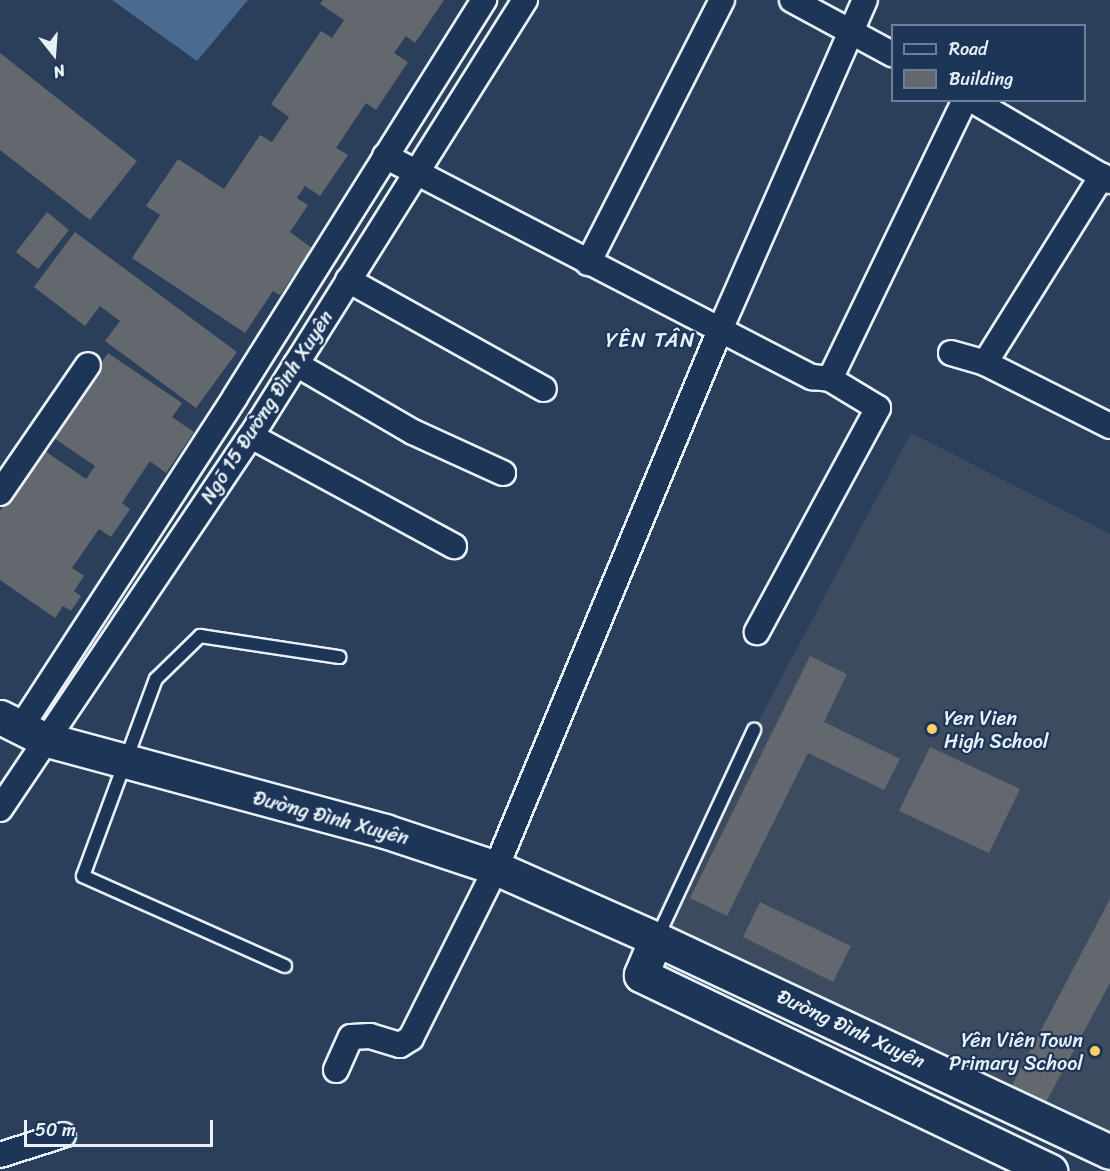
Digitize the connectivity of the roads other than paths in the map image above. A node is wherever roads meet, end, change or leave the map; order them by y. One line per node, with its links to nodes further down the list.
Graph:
1 (484, 0): 10 (street, Ngõ 15 Đường Đình Xuyên)
2 (525, 0): 11 (street, Ngõ 15 Đường Đình Xuyên)
3 (722, 0): 13 (street)
4 (792, 0): 6 (street)
5 (865, 0): 6 (street)
6 (850, 32): 7 (street); 15 (street)
7 (891, 53)
8 (964, 102): 20 (street)
9 (975, 102): 12 (street)
10 (385, 156): 11 (street); 29 (street, Ngõ 15 Đường Đình Xuyên)
11 (417, 175): 13 (street); 14 (street, Ngõ 15 Đường Đình Xuyên)
12 (1106, 179): 17 (street)
13 (588, 262): 15 (street)
14 (348, 280): 18 (street, Ngõ 15 Đường Đình Xuyên); 21 (street)
15 (720, 330): 20 (street); 33 (street)
16 (951, 353): 17 (street)
17 (985, 363): 22 (street)
18 (296, 364): 23 (street, Ngõ 15 Đường Đình Xuyên); 24 (street)
19 (88, 365): 25 (street)
20 (830, 379): 27 (street)
21 (544, 389)
22 (1110, 426)
23 (250, 436): 26 (street); 29 (street, Ngõ 15 Đường Đình Xuyên)
24 (503, 473)
25 (0, 493)
26 (454, 546)
27 (757, 632)
28 (339, 657): 31 (lane)
29 (22, 728): 31 (street, Đường Đình Xuyên); 32 (street, Ngõ 15 Đường Đình Xuyên)
30 (754, 730): 34 (lane)
31 (124, 762): 33 (street, Đường Đình Xuyên); 35 (lane)
32 (0, 808)
33 (495, 868): 34 (street, Đường Đình Xuyên); 36 (street)
34 (656, 939): 38 (street, Đường Đình Xuyên); 40 (street, Đường Đình Xuyên)
35 (285, 966)
36 (336, 1070)
37 (63, 1136): 39 (street)
38 (1110, 1152)
39 (0, 1155)
40 (1051, 1171)

